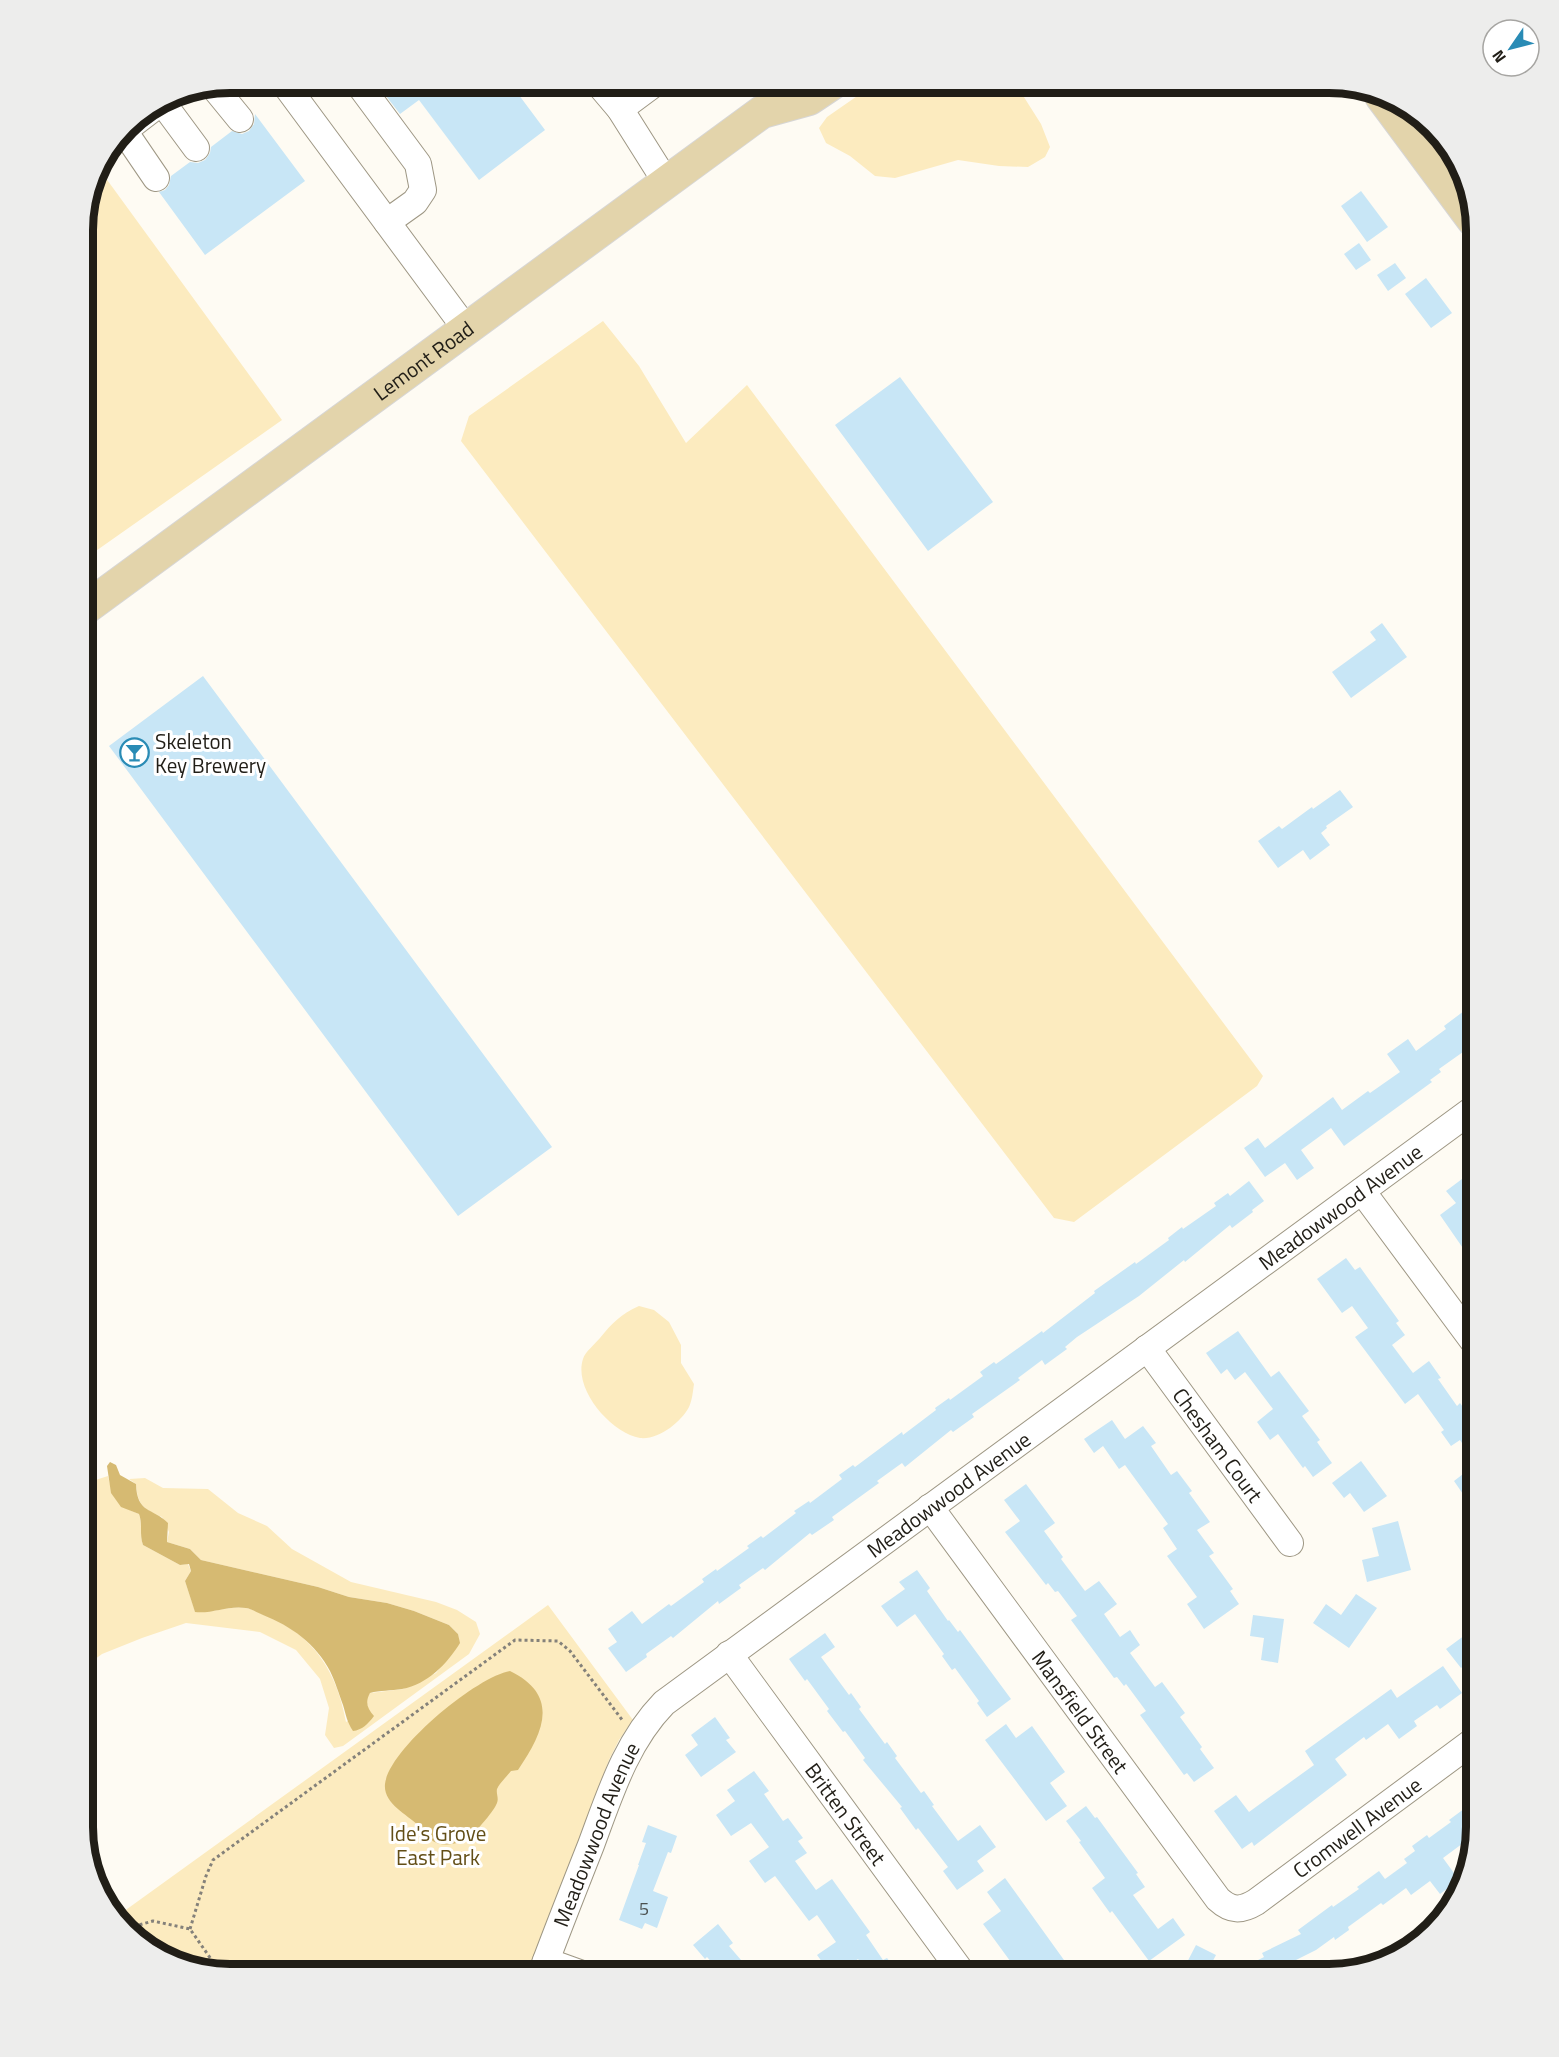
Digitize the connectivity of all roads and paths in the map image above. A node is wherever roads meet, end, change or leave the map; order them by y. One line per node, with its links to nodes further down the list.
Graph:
1 (219, 93): 12 (street)
2 (292, 93): 18 (street)
3 (366, 93): 18 (street)
4 (606, 93): 10 (street)
5 (642, 93): 10 (street)
6 (772, 93): 11 (main road, Lemont Road)
7 (818, 93): 11 (main road, Lemont Road)
8 (1389, 107): 17 (main road)
9 (167, 109): 14 (street)
10 (620, 109): 16 (street)
11 (762, 112): 16 (main road, Lemont Road)
12 (240, 119)
13 (129, 138): 15 (street)
14 (196, 148)
15 (156, 178)
16 (666, 182): 19 (main road, Lemont Road)
17 (1464, 208)
18 (387, 222): 19 (street)
19 (466, 329): 20 (main road, Lemont Road)
20 (93, 603)
21 (1466, 1114): 22 (street, Meadowwood Avenue)
22 (1362, 1191): 23 (street); 24 (street, Meadowwood Avenue)
23 (1466, 1332)
24 (1147, 1348): 25 (street, Meadowwood Avenue); 26 (street, Chesham Court)
25 (930, 1507): 27 (street, Meadowwood Avenue); 30 (street, Mansfield Street)
26 (1290, 1543)
27 (729, 1654): 28 (street, Meadowwood Avenue); 35 (street, Britten Street)
28 (635, 1738): 32 (path); 34 (street, Meadowwood Avenue)
29 (1466, 1746): 30 (street, Cromwell Avenue)
30 (1235, 1910)
31 (136, 1926): 32 (path)
32 (190, 1929): 33 (path)
33 (214, 1963)
34 (545, 1964)
35 (956, 1964)

